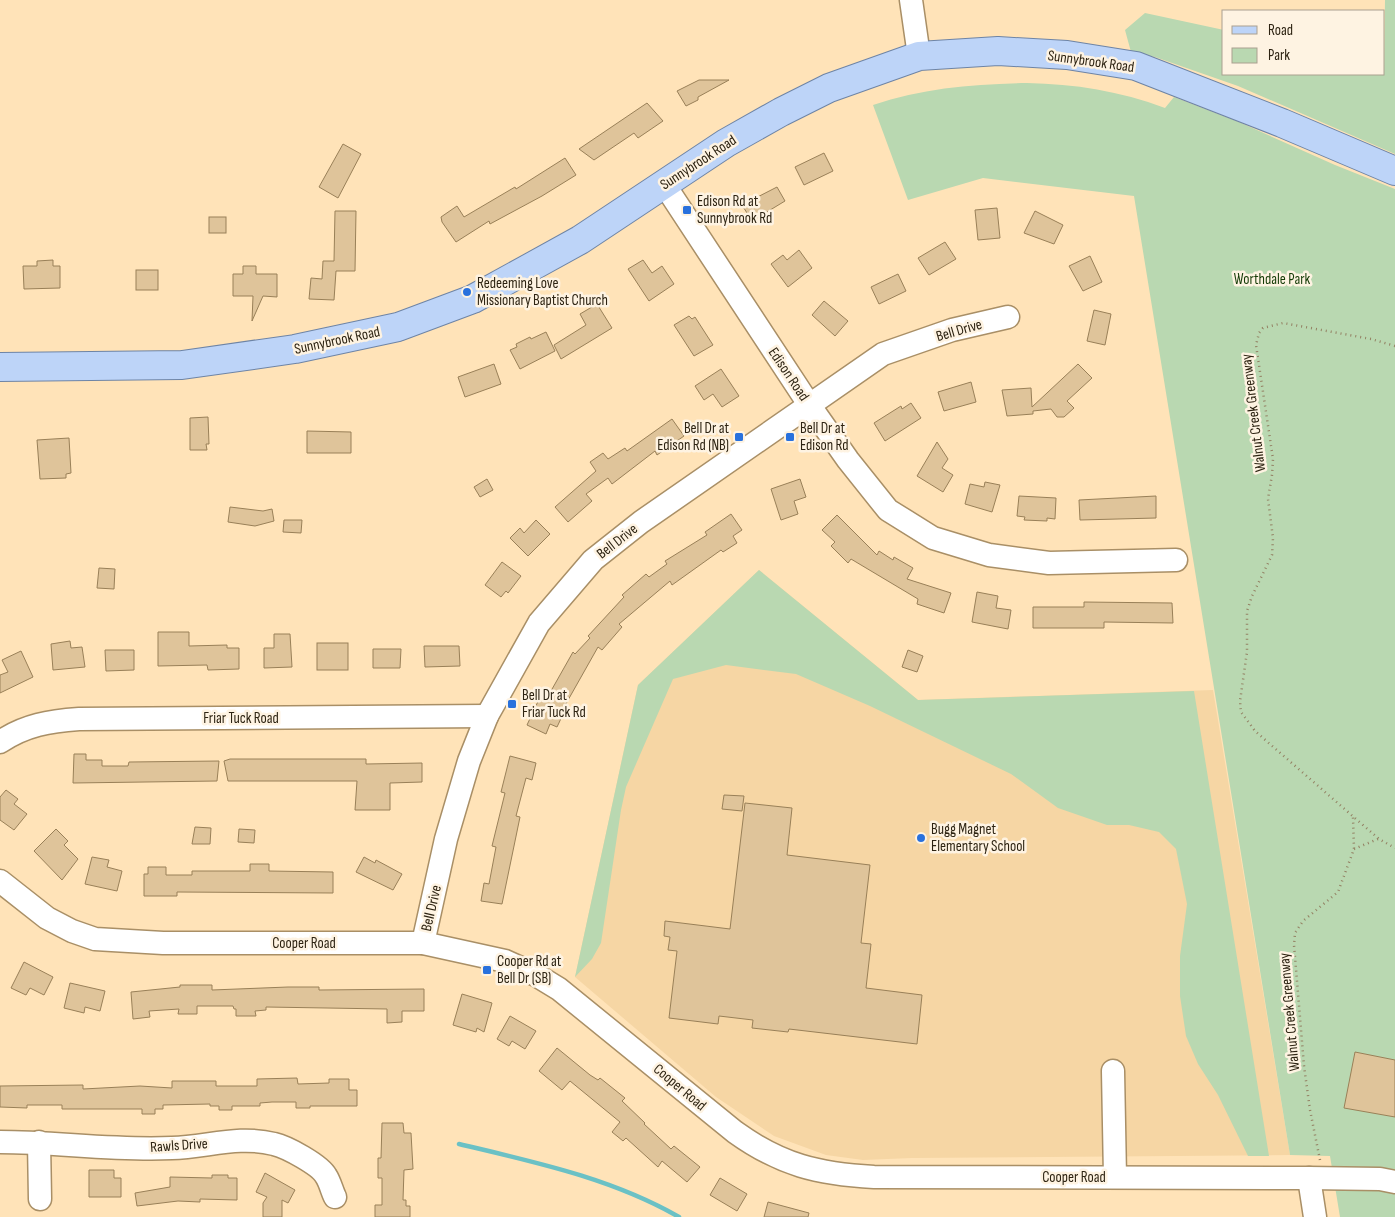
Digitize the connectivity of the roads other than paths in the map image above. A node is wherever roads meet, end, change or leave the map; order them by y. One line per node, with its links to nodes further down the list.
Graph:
1 (911, 0): 2 (street)
2 (919, 56): 3 (main road, Sunnybrook Road); 4 (main road, Sunnybrook Road)
3 (1395, 172)
4 (664, 184): 6 (main road, Sunnybrook Road); 7 (street, Edison Road)
5 (1008, 317): 7 (street, Bell Drive)
6 (0, 366)
7 (810, 406): 8 (street, Edison Road); 9 (street, Bell Drive)
8 (1176, 560)
9 (487, 716): 10 (street, Friar Tuck Road); 12 (street, Bell Drive)
10 (0, 742)
11 (0, 881): 12 (street, Cooper Road)
12 (423, 943): 17 (street, Cooper Road)
13 (1113, 1071): 17 (street)
14 (0, 1142): 15 (street, Rawls Drive)
15 (39, 1142): 19 (street, Rawls Drive); 20 (street)
16 (1314, 1171): 17 (street, Cooper Road); 18 (street, Cooper Road); 21 (street)
17 (1115, 1177)
18 (1395, 1182)
19 (335, 1197)
20 (40, 1199)
21 (1315, 1217)

